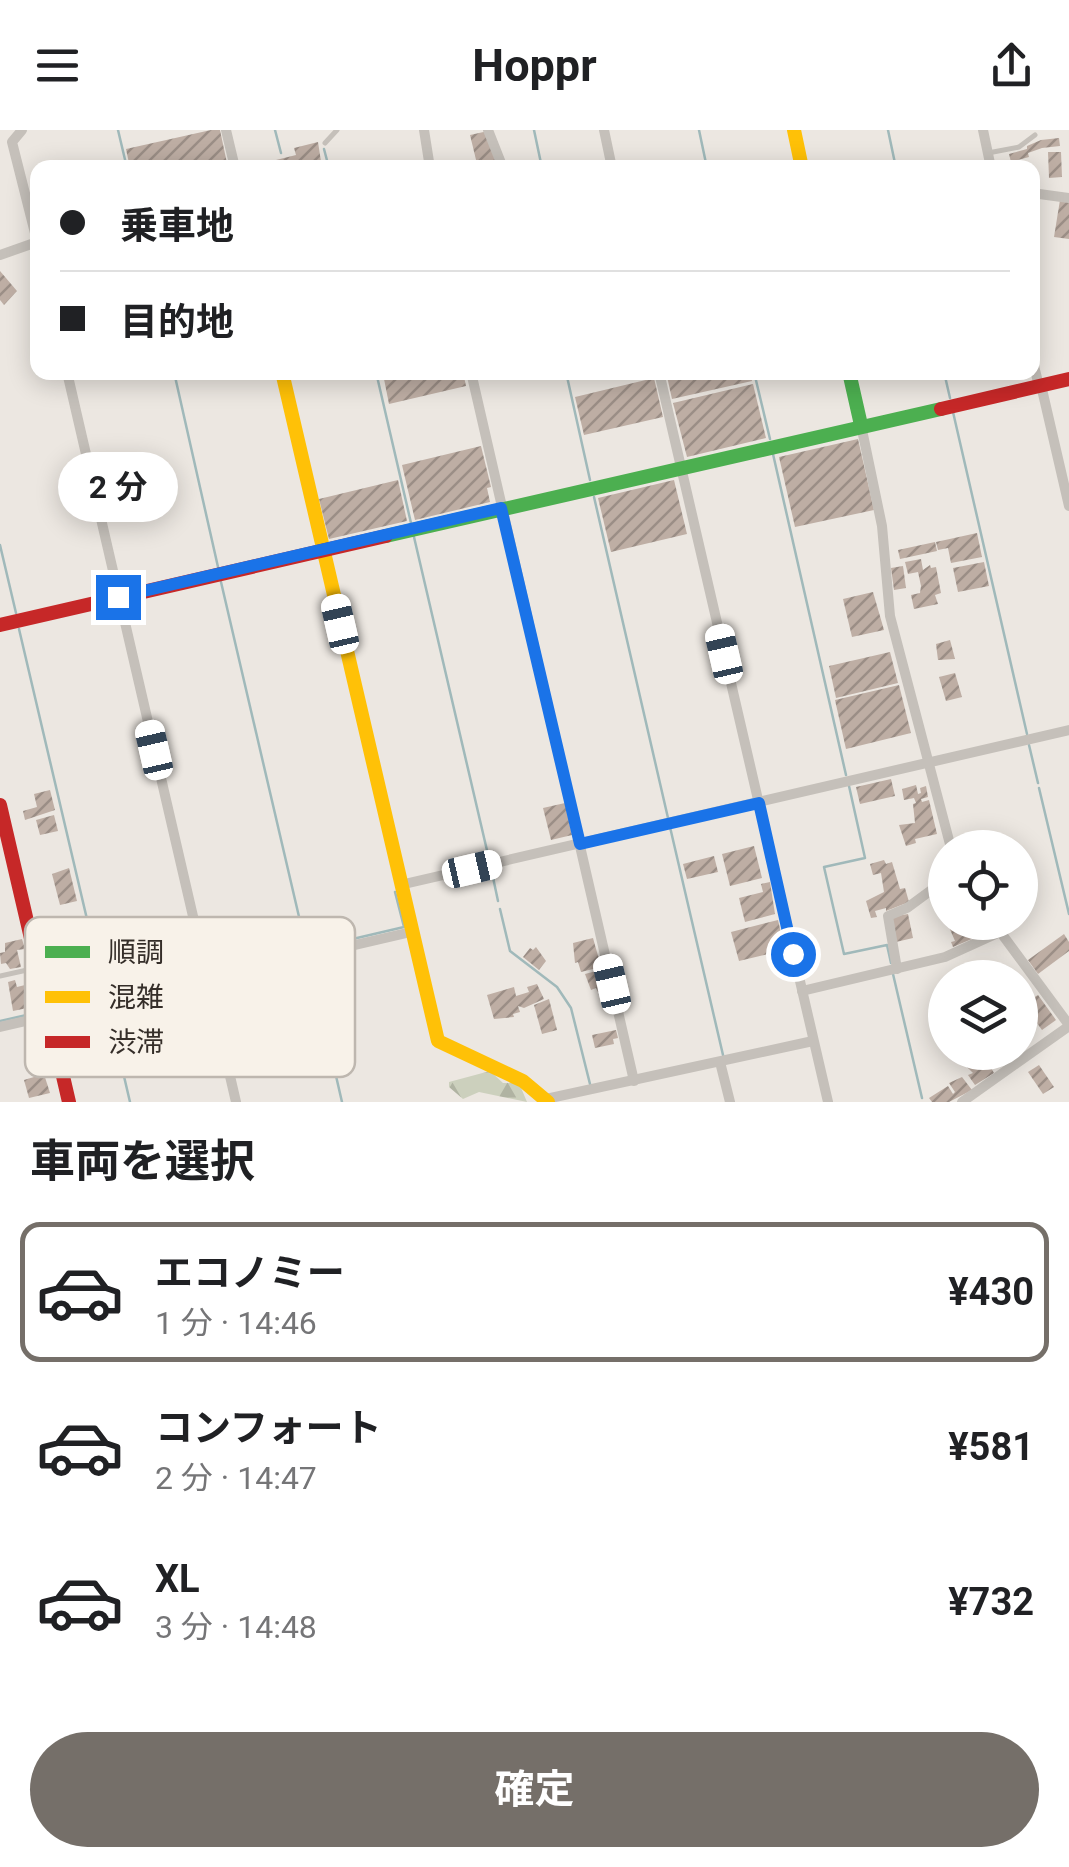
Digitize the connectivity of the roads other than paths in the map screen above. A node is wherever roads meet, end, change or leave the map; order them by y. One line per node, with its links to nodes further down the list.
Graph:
1 (22, 130): 20 (street)
2 (226, 130): 12 (street)
3 (337, 130): 10 (lane)
4 (424, 130): 13 (street)
5 (488, 130): 14 (street)
6 (604, 130): 15 (street)
7 (794, 130): 16 (street)
8 (982, 130): 11 (street)
9 (1035, 135): 11 (lane)
10 (325, 142)
11 (988, 154): 17 (street)
12 (233, 160)
13 (429, 160)
14 (499, 160)
15 (610, 160)
16 (800, 160)
17 (989, 160)
18 (1040, 195): 19 (street)
19 (1069, 198)
20 (30, 215)
21 (30, 246): 22 (street)
22 (0, 255)
23 (1069, 379): 30 (street)
24 (69, 380): 36 (street)
25 (284, 380): 35 (street)
26 (473, 380): 34 (street)
27 (661, 380): 32 (street)
28 (851, 380): 31 (street)
29 (1038, 380): 30 (street)
30 (1040, 386): 31 (street); 33 (street)
31 (861, 425): 32 (street); 39 (street)
32 (680, 466): 34 (street); 40 (street)
33 (1069, 506)
34 (501, 508): 35 (street); 43 (street)
35 (322, 550): 36 (street); 44 (street)
36 (118, 597): 37 (street); 47 (street)
37 (0, 625)
38 (1069, 730): 39 (street)
39 (928, 763): 40 (street); 42 (street)
40 (759, 803): 43 (street); 55 (street)
41 (0, 806): 46 (street)
42 (946, 830)
43 (580, 844): 44 (street); 63 (street)
44 (400, 886): 48 (street)
45 (928, 893): 52 (street)
46 (26, 917)
47 (193, 917)
48 (411, 932): 51 (street); 64 (street)
49 (974, 940): 52 (street)
50 (1006, 940): 57 (street)
51 (355, 945)
52 (897, 968): 55 (street)
53 (25, 971): 54 (lane)
54 (0, 976)
55 (802, 991): 59 (street)
56 (25, 1021): 58 (street)
57 (1069, 1026): 69 (street)
58 (0, 1027)
59 (813, 1041): 60 (street); 68 (street)
60 (720, 1062): 63 (street); 67 (street)
61 (62, 1077): 65 (street)
62 (230, 1077): 66 (street)
63 (634, 1082): 64 (street)
64 (547, 1100)
65 (68, 1102)
66 (236, 1102)
67 (730, 1102)
68 (828, 1102)
69 (962, 1102)

